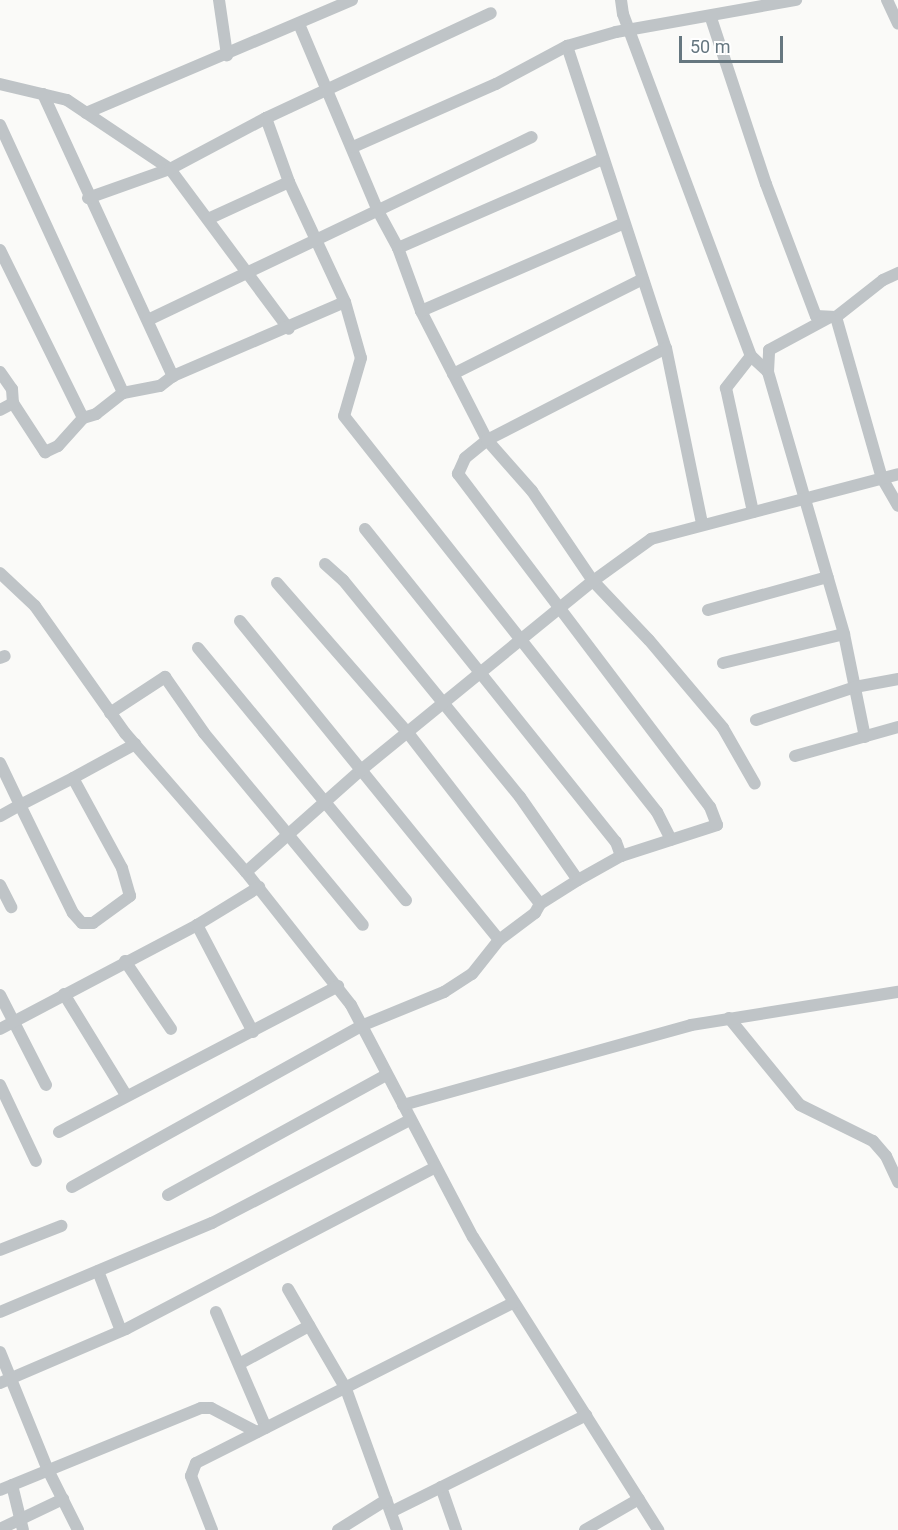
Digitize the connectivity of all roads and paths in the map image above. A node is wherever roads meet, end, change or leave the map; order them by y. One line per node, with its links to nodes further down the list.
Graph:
1 (219, 0): 13 (street)
2 (352, 0): 6 (street)
3 (621, 0): 11 (street)
4 (796, 0): 8 (street)
5 (888, 0): 10 (street)
6 (329, 5): 9 (street)
7 (491, 13): 15 (street)
8 (711, 18): 11 (street); 37 (street)
9 (299, 24): 13 (street); 15 (street)
10 (898, 24)
11 (632, 31): 12 (street); 41 (street)
12 (567, 46): 21 (street); 22 (street)
13 (227, 54): 17 (street)
14 (0, 84): 16 (street)
15 (327, 89): 18 (street); 21 (street)
16 (43, 94): 17 (street); 25 (street)
17 (86, 113): 23 (street)
18 (266, 118): 23 (street); 24 (street)
19 (0, 125): 46 (street)
20 (532, 137): 26 (street)
21 (353, 147): 26 (street)
22 (603, 159): 28 (street); 30 (street)
23 (170, 169): 25 (street); 27 (street)
24 (289, 182): 27 (street); 29 (street)
25 (88, 198): 38 (street)
26 (378, 211): 29 (street); 30 (street)
27 (208, 219): 32 (street)
28 (624, 223): 34 (street); 36 (street)
29 (318, 240): 32 (street); 35 (street)
30 (398, 248): 36 (street)
31 (0, 250): 49 (street)
32 (250, 273): 38 (street); 39 (street)
33 (898, 273): 37 (street)
34 (643, 279): 40 (street); 44 (street)
35 (345, 302): 39 (street); 67 (street)
36 (421, 311): 44 (street)
37 (833, 317): 43 (street); 52 (street)
38 (148, 320): 45 (street)
39 (289, 329): 45 (street)
40 (666, 348): 50 (street); 56 (street)
41 (751, 356): 43 (street); 55 (street)
42 (0, 372): 47 (street)
43 (768, 372): 53 (street)
44 (453, 374): 50 (street)
45 (173, 376): 46 (street)
46 (123, 393): 49 (street)
47 (13, 403): 48 (street); 49 (street)
48 (0, 410)
49 (83, 418)
50 (487, 440): 61 (street); 63 (street)
51 (898, 474): 52 (street)
52 (882, 478): 53 (street); 54 (street)
53 (806, 498): 55 (street); 60 (street)
54 (898, 506)
55 (753, 512): 56 (street)
56 (702, 524): 61 (street)
57 (365, 529): 70 (street)
58 (325, 564): 73 (street)
59 (0, 573): 74 (street)
60 (828, 577): 64 (street); 66 (street)
61 (593, 581): 63 (street); 84 (street)
62 (277, 583): 77 (street)
63 (561, 608): 67 (street); 89 (street)
64 (708, 610)
65 (240, 621): 82 (street)
66 (844, 634): 69 (street); 72 (street)
67 (521, 640): 70 (street); 89 (street)
68 (198, 648): 85 (street)
69 (723, 663)
70 (482, 673): 73 (street); 90 (street)
71 (898, 679): 72 (street)
72 (855, 687): 75 (street); 78 (street)
73 (444, 703): 77 (street); 92 (street)
74 (110, 712): 79 (street); 88 (street)
75 (756, 720)
76 (898, 728): 78 (street)
77 (408, 733): 82 (street); 96 (street)
78 (865, 736): 80 (street)
79 (135, 744): 83 (street); 91 (street)
80 (795, 756)
81 (0, 763): 86 (street)
82 (361, 770): 85 (street); 100 (street)
83 (73, 778): 86 (street); 86 (street)
84 (755, 784)
85 (324, 804): 88 (street); 95 (street)
86 (20, 805): 87 (street)
87 (0, 816)
88 (289, 835): 91 (street); 99 (street)
89 (671, 840): 90 (street)
90 (621, 856): 92 (street)
91 (246, 872): 94 (street)
92 (578, 880): 96 (street)
93 (0, 885): 97 (street)
94 (258, 887): 98 (street); 102 (street)
95 (406, 900)
96 (540, 904): 100 (street)
97 (11, 907)
98 (197, 925): 101 (street); 110 (street)
99 (363, 925)
100 (499, 940): 108 (street)
101 (125, 961): 104 (street); 109 (street)
102 (338, 986): 108 (street); 110 (street)
103 (898, 992): 106 (street)
104 (64, 994): 107 (street); 114 (street)
105 (0, 995): 107 (street)
106 (729, 1018): 115 (street); 120 (street)
107 (6, 1026): 113 (street)
108 (361, 1026): 111 (street); 121 (street)
109 (171, 1029)
110 (253, 1032): 114 (street)
111 (386, 1075): 115 (street); 122 (street)
112 (0, 1085): 118 (street)
113 (46, 1085)
114 (126, 1095): 117 (street)
115 (403, 1106): 116 (street)
116 (410, 1120): 119 (street); 125 (street)
117 (59, 1132)
118 (36, 1161)
119 (434, 1168): 127 (street); 131 (street)
120 (898, 1182)
121 (72, 1187)
122 (168, 1195)
123 (61, 1226): 124 (street)
124 (0, 1250)
125 (98, 1271): 128 (street); 131 (street)
126 (288, 1289): 130 (street)
127 (513, 1303): 135 (street); 136 (street)
128 (0, 1312)
129 (216, 1312): 133 (street)
130 (309, 1326): 133 (street); 135 (street)
131 (121, 1332): 134 (street)
132 (0, 1352): 134 (street)
133 (238, 1364): 137 (street)
134 (4, 1381): 138 (street)
135 (346, 1389): 137 (street); 144 (street)
136 (586, 1415): 140 (street); 143 (street)
137 (262, 1430): 138 (street); 150 (street)
138 (48, 1470): 139 (street); 142 (street)
139 (12, 1485): 141 (street); 147 (street)
140 (441, 1487): 144 (street); 152 (street)
141 (0, 1490)
142 (63, 1499): 147 (street); 149 (street)
143 (639, 1499): 145 (street); 155 (street)
144 (388, 1506): 148 (street); 151 (street)
145 (613, 1514): 153 (street); 154 (street)
146 (1, 1525): 147 (street)
147 (21, 1525)
148 (344, 1528)
149 (78, 1530)
150 (212, 1530)
151 (397, 1530)
152 (456, 1530)
153 (585, 1530)
154 (604, 1530)
155 (658, 1530)

